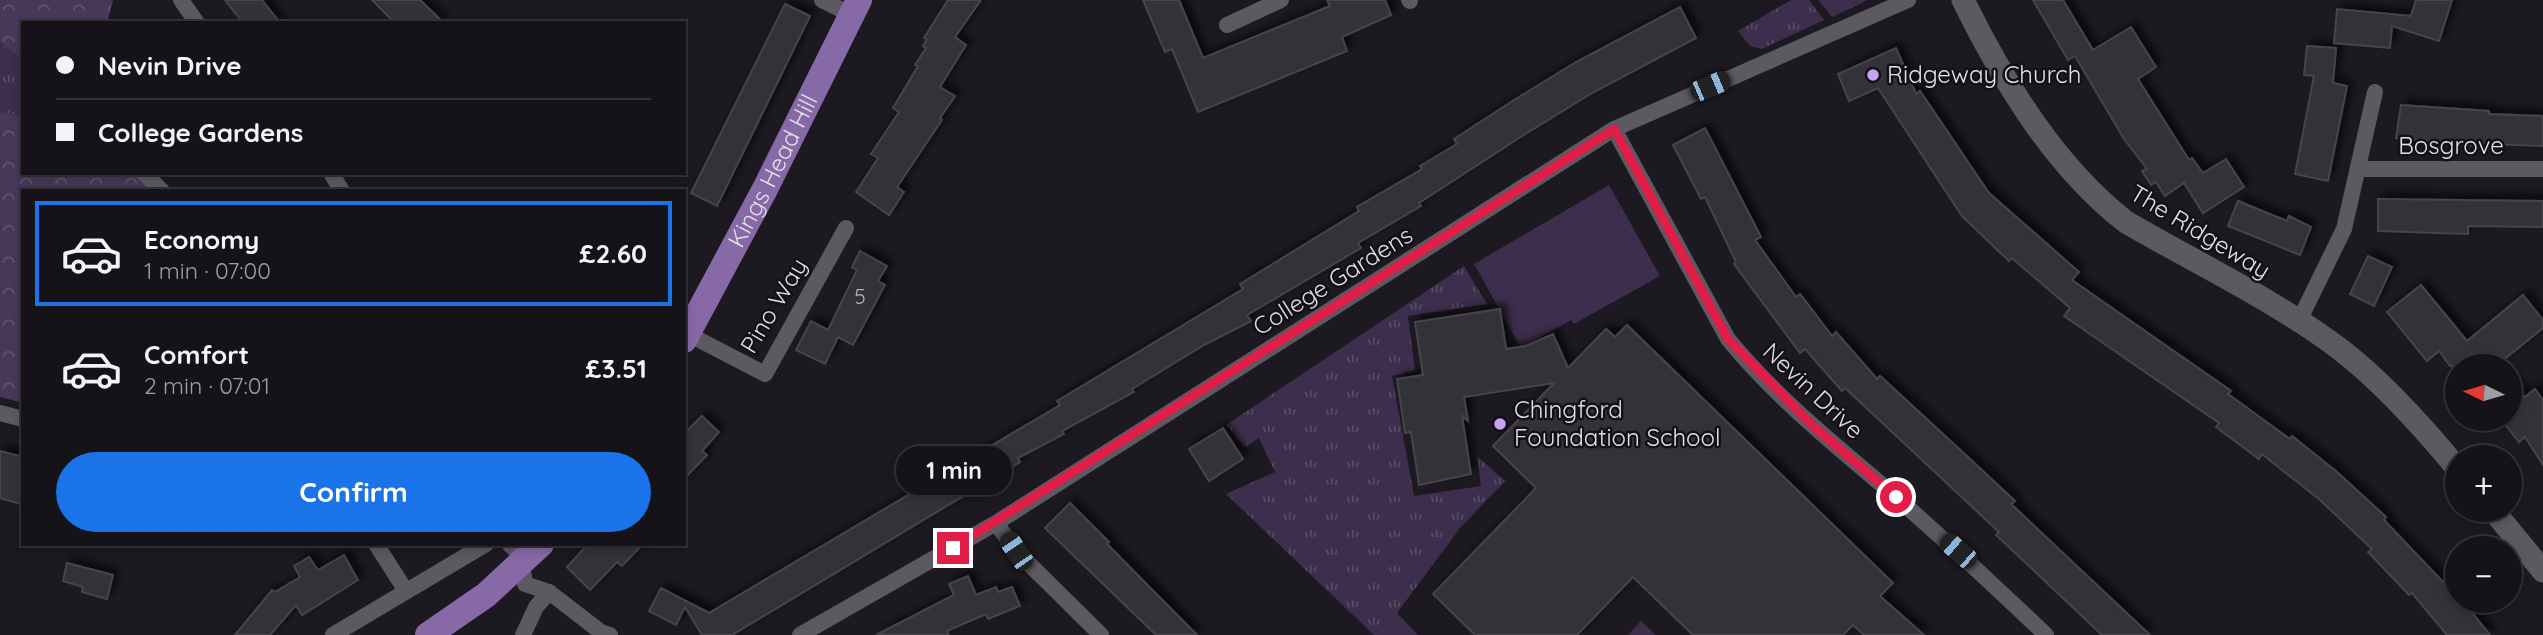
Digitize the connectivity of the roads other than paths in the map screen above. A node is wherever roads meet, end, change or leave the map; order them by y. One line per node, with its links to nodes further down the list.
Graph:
1 (181, 0): 7 (street)
2 (822, 0): 6 (street)
3 (1281, 0): 8 (street)
4 (1908, 0): 10 (street, College Gardens)
5 (1963, 0): 16 (main road, The Ridgeway)
6 (856, 8): 17 (main road, Kings Head Hill)
7 (196, 21)
8 (1227, 25)
9 (2375, 92): 11 (street, Bosgrove)
10 (1614, 129): 22 (street, College Gardens); 35 (street, Nevin Drive)
11 (2359, 169): 12 (street, Bosgrove); 16 (street, Bosgrove)
12 (2543, 169)
13 (146, 175): 14 (street)
14 (160, 189)
15 (846, 228): 17 (street, Pino Way)
16 (2299, 321): 20 (main road, The Ridgeway)
17 (686, 337)
18 (0, 413): 19 (street)
19 (21, 418)
20 (2445, 455)
21 (2502, 522): 26 (main road)
22 (996, 523): 33 (street, College Gardens); 34 (street)
23 (377, 546): 27 (street)
24 (483, 546): 27 (street)
25 (525, 553): 28 (street); 30 (main road)
26 (2543, 571)
27 (406, 591): 29 (street)
28 (549, 592): 31 (street); 32 (street)
29 (333, 635)
30 (428, 635)
31 (523, 635)
32 (610, 635)
33 (800, 635)
34 (1101, 635)
35 (2046, 635)

